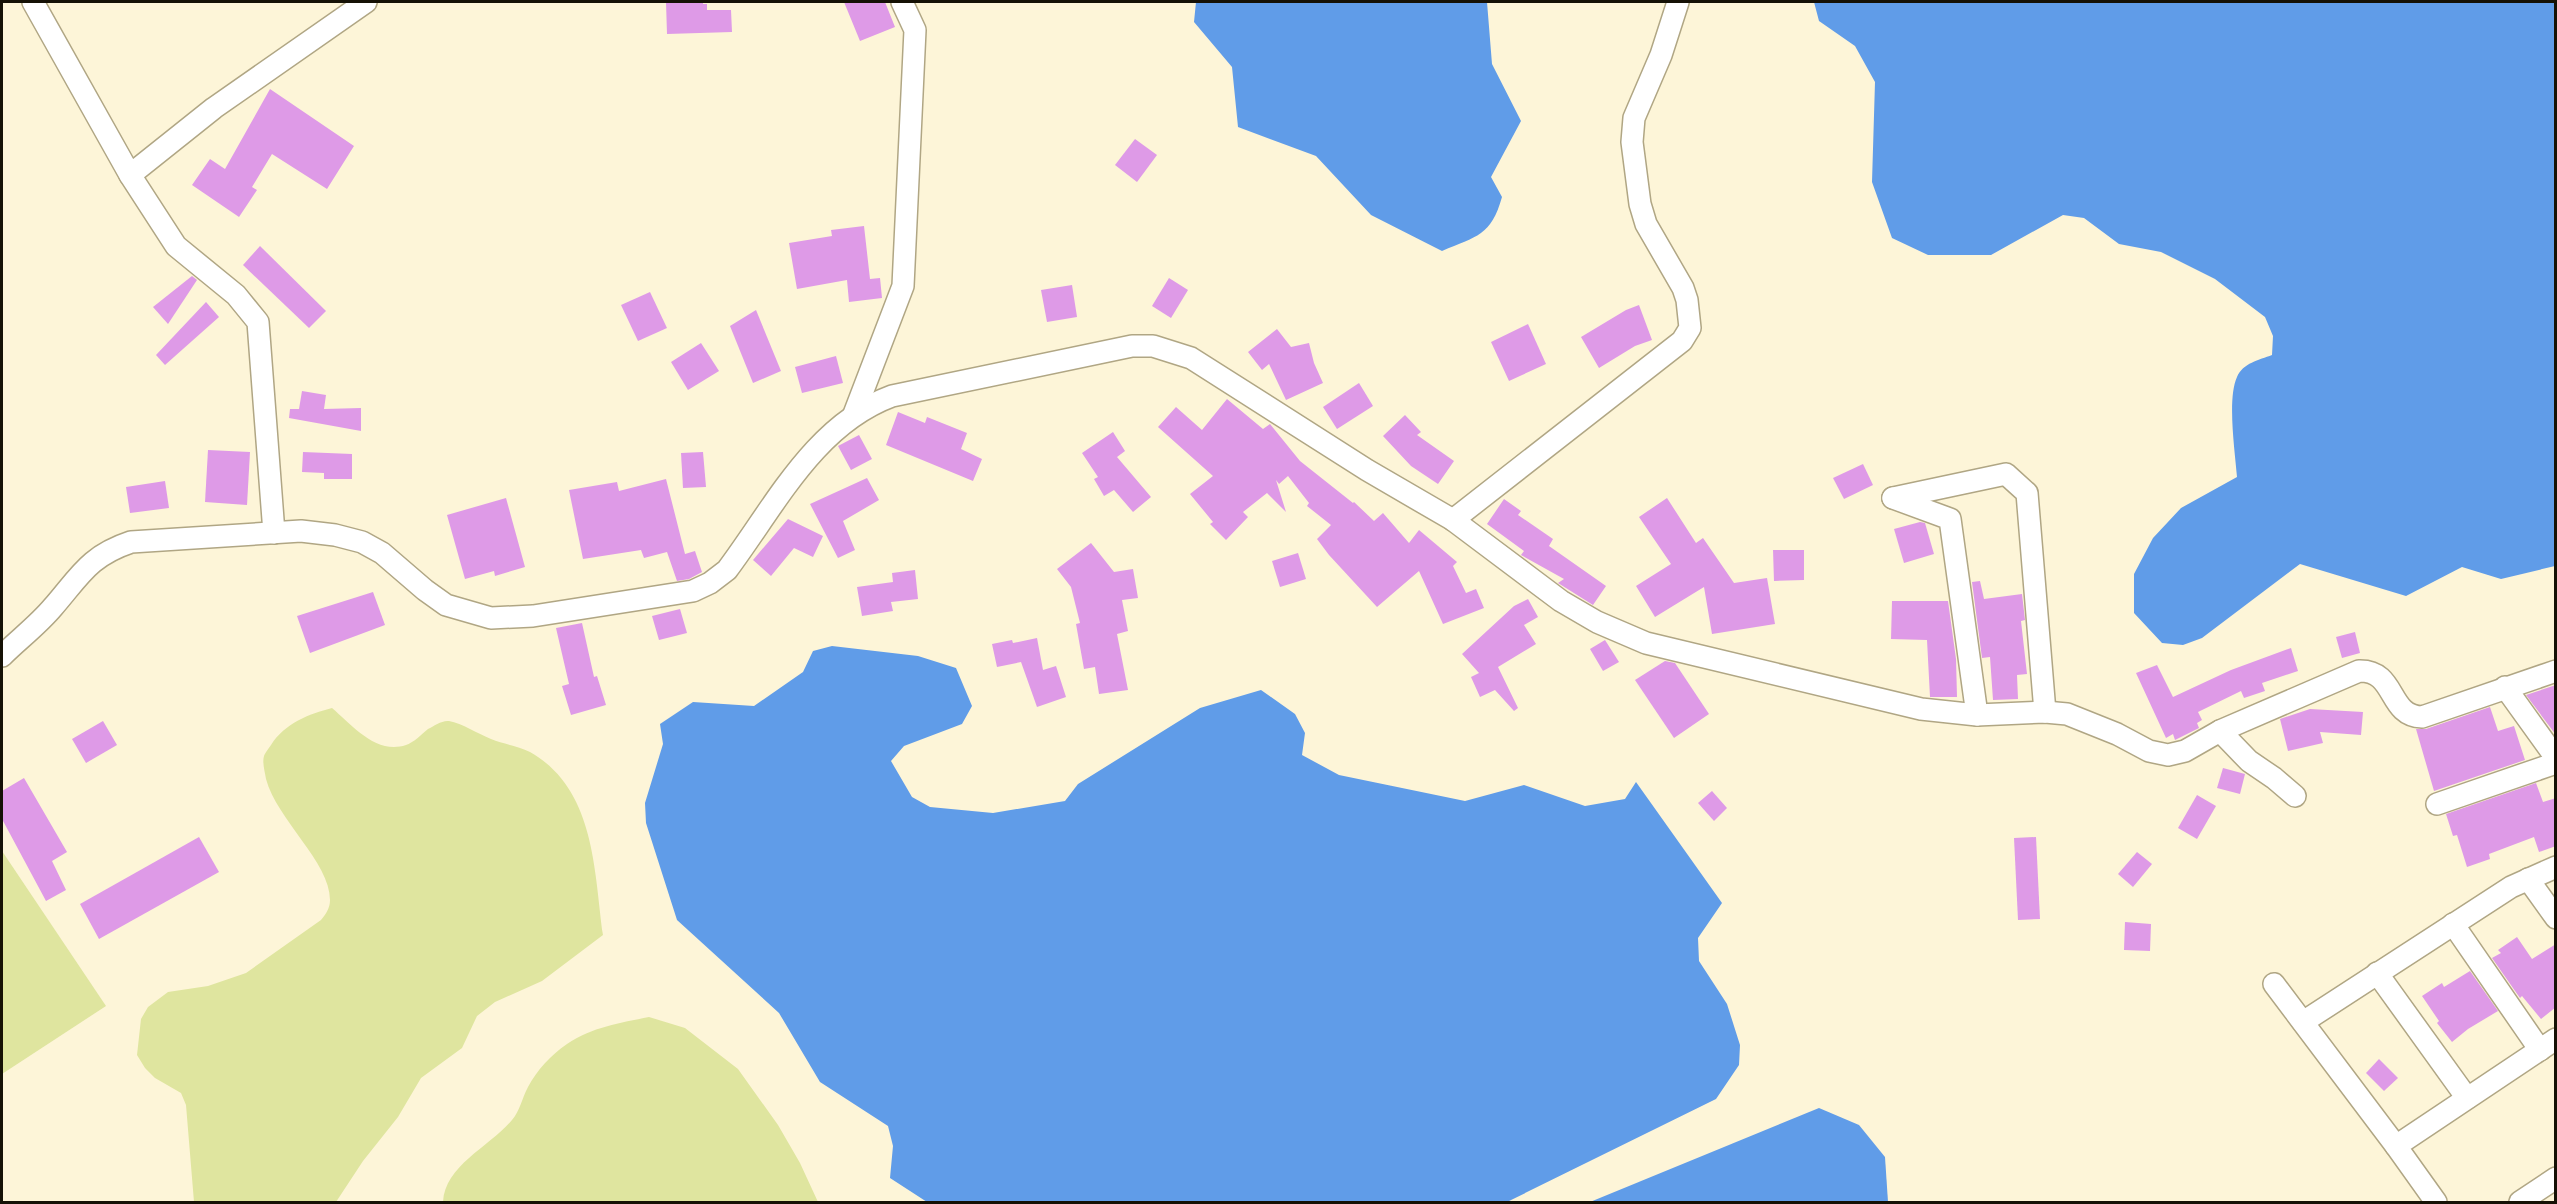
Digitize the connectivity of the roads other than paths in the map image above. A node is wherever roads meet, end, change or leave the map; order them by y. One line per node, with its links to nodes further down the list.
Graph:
1 (33, 2): 5 (street)
2 (366, 2): 5 (street)
3 (902, 2): 6 (street)
4 (1678, 2): 7 (street)
5 (130, 176): 8 (street)
6 (854, 414): 7 (street); 8 (street)
7 (1453, 520): 13 (street)
8 (274, 532): 9 (street)
9 (2, 656)
10 (2556, 671): 11 (street)
11 (2505, 687): 14 (street); 15 (street)
12 (2045, 712): 13 (street); 13 (street); 14 (street)
13 (1977, 716)
14 (2220, 731): 17 (street)
15 (2556, 758)
16 (2556, 763): 18 (street)
17 (2295, 796)
18 (2437, 804)
19 (2556, 867): 20 (street)
20 (2528, 879): 21 (street); 22 (street)
21 (2556, 918)
22 (2453, 924): 23 (street); 26 (street)
23 (2377, 973): 25 (street); 27 (street)
24 (2274, 984): 25 (street)
25 (2303, 1022): 28 (street)
26 (2548, 1045): 27 (street)
27 (2467, 1098): 28 (street)
28 (2396, 1146): 30 (street)
29 (2556, 1178): 31 (street)
30 (2436, 1203)
31 (2520, 1203)

